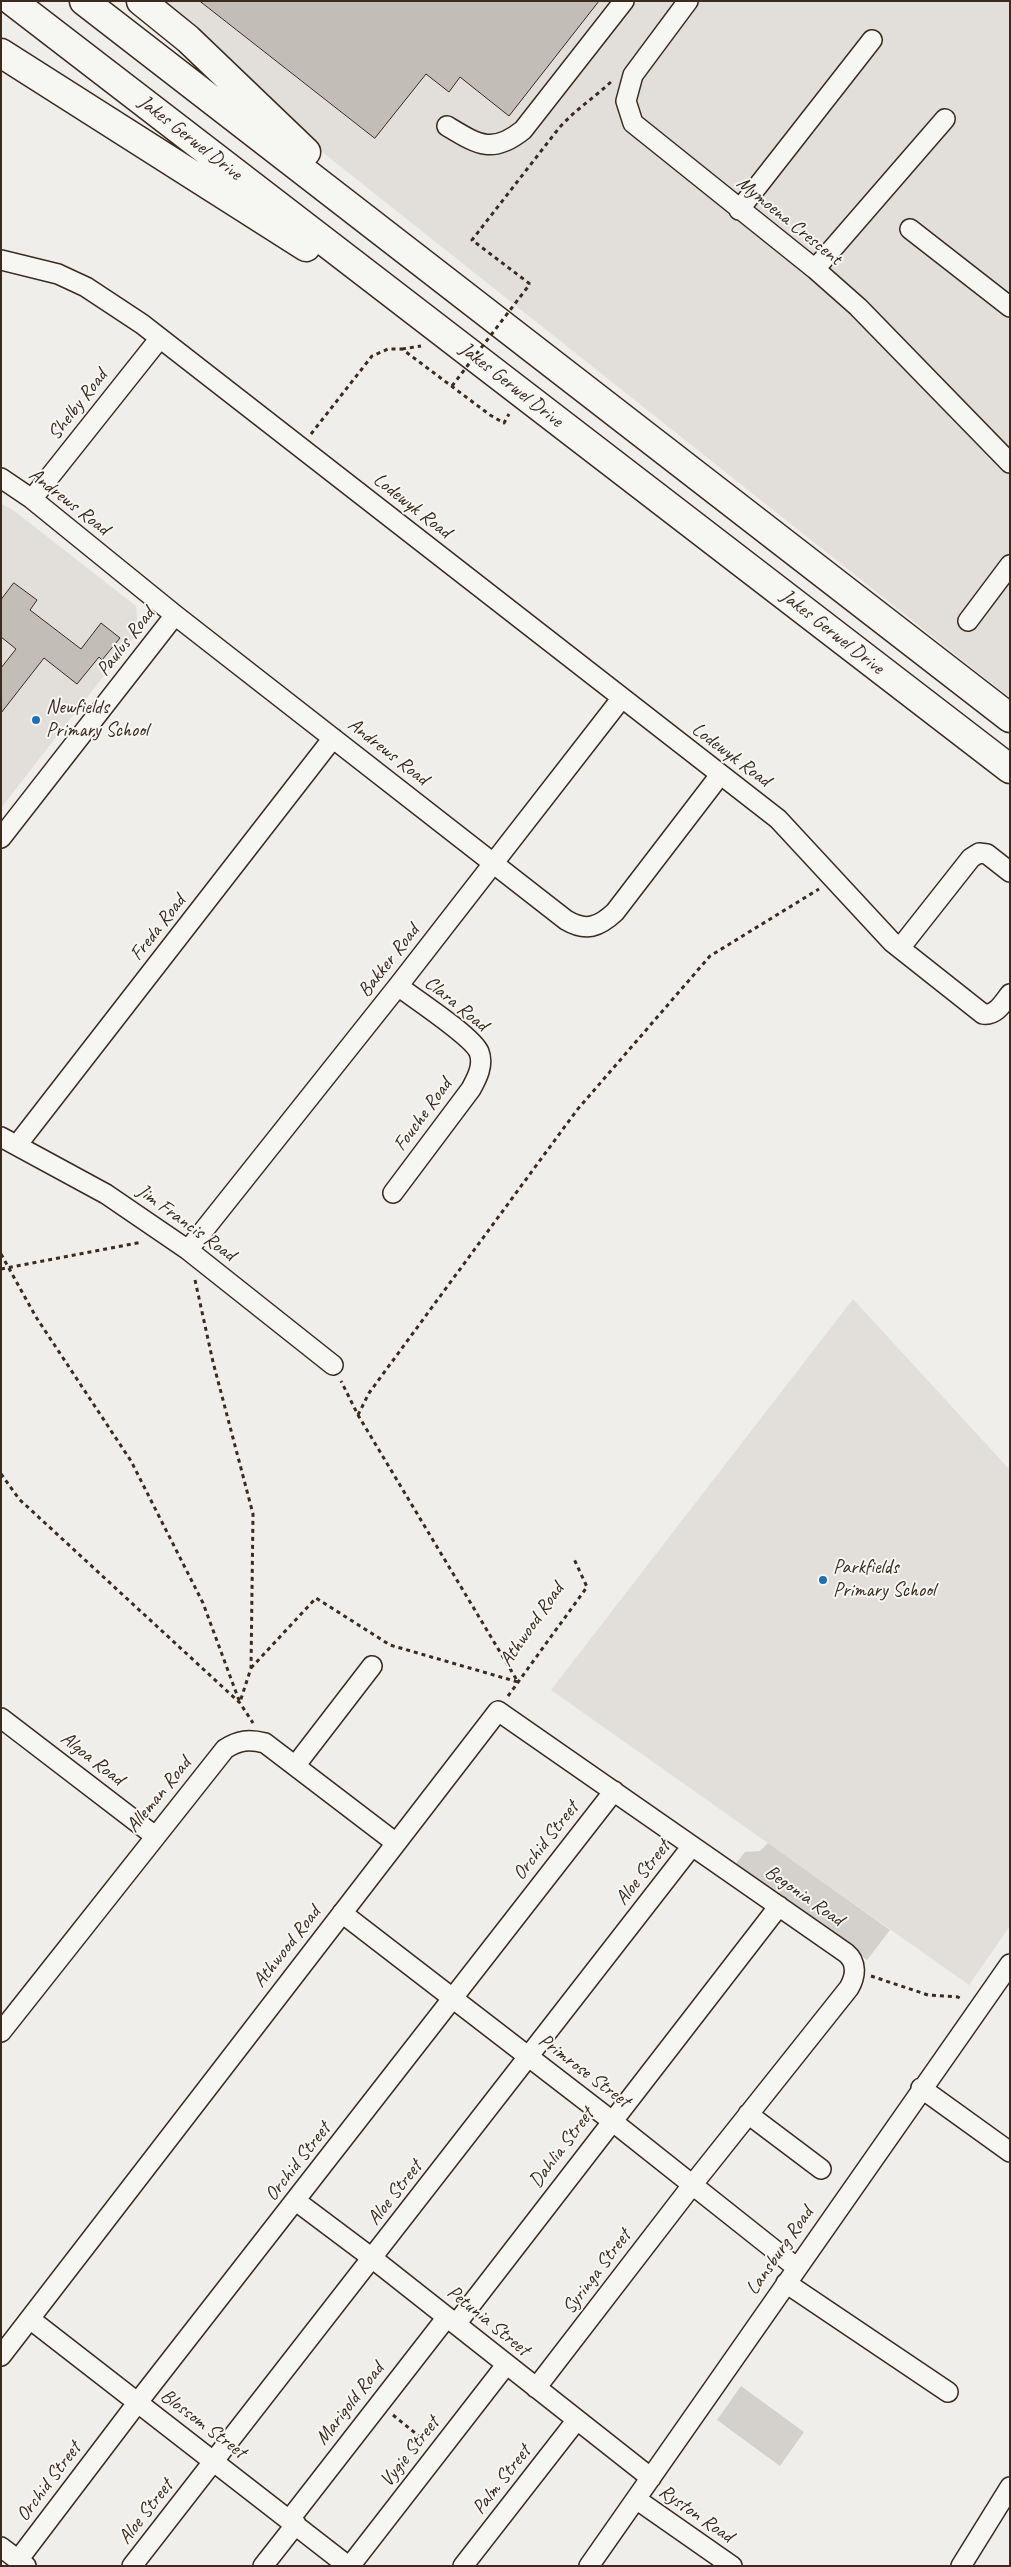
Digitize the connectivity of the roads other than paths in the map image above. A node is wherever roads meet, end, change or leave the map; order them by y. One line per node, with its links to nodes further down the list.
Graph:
1 (84, 1): 12 (highway, Jakes Gerwel Drive)
2 (141, 1): 12 (highway)
3 (624, 1): 9 (street)
4 (688, 1): 10 (street, Mymoena Crescent)
5 (13, 2): 17 (highway, Jakes Gerwel Drive)
6 (872, 40): 10 (street)
7 (1, 53): 17 (highway)
8 (945, 120): 14 (street)
9 (446, 126)
10 (739, 210): 14 (street, Mymoena Crescent)
11 (910, 229): 15 (street)
12 (406, 249): 25 (highway, Jakes Gerwel Drive)
13 (1, 260): 16 (street, Lodewyk Road)
14 (815, 269): 18 (street, Mymoena Crescent)
15 (1010, 307)
16 (160, 338): 20 (street, Shelby Road); 24 (street, Lodewyk Road)
17 (459, 344): 27 (highway, Jakes Gerwel Drive)
18 (1010, 462)
19 (1, 478): 20 (street, Andrews Road)
20 (32, 500): 22 (street, Andrews Road)
21 (1010, 566): 23 (street)
22 (175, 615): 26 (street, Andrews Road); 29 (street, Paulus Road)
23 (968, 621)
24 (621, 699): 28 (street, Lodewyk Road); 30 (street, Bakker Road)
25 (1010, 718)
26 (334, 738): 30 (street, Andrews Road); 36 (street, Freda Road)
27 (1010, 769)
28 (720, 775): 30 (street, Andrews Road); 32 (street, Lodewyk Road)
29 (1, 838)
30 (493, 863): 33 (street, Bakker Road)
31 (1010, 872): 32 (street)
32 (900, 948): 34 (street, Lodewyk Road)
33 (398, 986): 35 (street, Clara Road); 38 (street, Bakker Road)
34 (1010, 994)
35 (481, 1060): 37 (street, Fouche Road)
36 (9, 1141): 38 (street, Jim Francis Road)
37 (393, 1193)
38 (188, 1250): 39 (street, Jim Francis Road)
39 (333, 1365)
40 (372, 1666): 43 (street)
41 (498, 1711): 44 (street, Begonia Road); 46 (street, Athwood Road)
42 (1, 1718): 45 (street, Algoa Road)
43 (295, 1766): 45 (street, Alleman Road); 46 (street)
44 (614, 1791): 47 (street, Begonia Road); 51 (street, Orchid Street)
45 (156, 1836): 52 (street, Alleman Road)
46 (396, 1843): 49 (street, Athwood Road)
47 (692, 1846): 48 (street, Begonia Road); 53 (street, Aloe Street)
48 (779, 1906): 55 (street, Begonia Road); 56 (street, Dahlia Street)
49 (342, 1913): 51 (street, Primrose Street); 64 (street, Athwood Road)
50 (1010, 1964): 54 (street, Lansburg Road)
51 (452, 1999): 53 (street, Primrose Street); 60 (street, Orchid Street)
52 (1, 2032)
53 (528, 2058): 56 (street, Primrose Street); 61 (street, Aloe Street)
54 (921, 2088): 57 (street); 62 (street, Lansburg Road)
55 (748, 2114): 58 (street); 59 (street)
56 (612, 2120): 59 (street, Primrose Street); 65 (street, Dahlia Street)
57 (1010, 2152)
58 (821, 2169)
59 (693, 2184): 62 (street, Primrose Street); 68 (street, Syringa Street)
60 (296, 2201): 61 (street, Petunia Street); 70 (street, Orchid Street)
61 (372, 2258): 65 (street, Petunia Street); 72 (street, Aloe Street)
62 (796, 2267): 63 (street, Lansburg Road)
63 (786, 2283): 69 (street); 73 (street, Lansburg Road)
64 (30, 2319): 66 (street, Athwood Road); 70 (street, Blossom Street)
65 (452, 2321): 67 (street, Petunia Street); 76 (street, Marigold Road)
66 (1, 2356)
67 (506, 2365): 68 (street, Petunia Street); 82 (street, Vygie Street)
68 (536, 2388): 71 (street, Petunia Street)
69 (948, 2392)
70 (138, 2402): 72 (street, Blossom Street); 78 (street, Orchid Street)
71 (576, 2421): 73 (street, Petunia Street); 83 (street, Palm Street)
72 (215, 2460): 76 (street, Blossom Street); 80 (street, Aloe Street)
73 (651, 2478): 75 (street, Lansburg Road)
74 (1010, 2487): 79 (street)
75 (636, 2499): 84 (street, Lansburg Road); 85 (street, Ryston Road)
76 (293, 2522): 81 (street, Marigold Road); 82 (street, Blossom Street)
77 (1, 2547): 78 (street)
78 (22, 2563)
79 (962, 2565)
80 (132, 2566)
81 (263, 2566)
82 (349, 2566)
83 (463, 2566)
84 (589, 2566)
85 (732, 2566)

